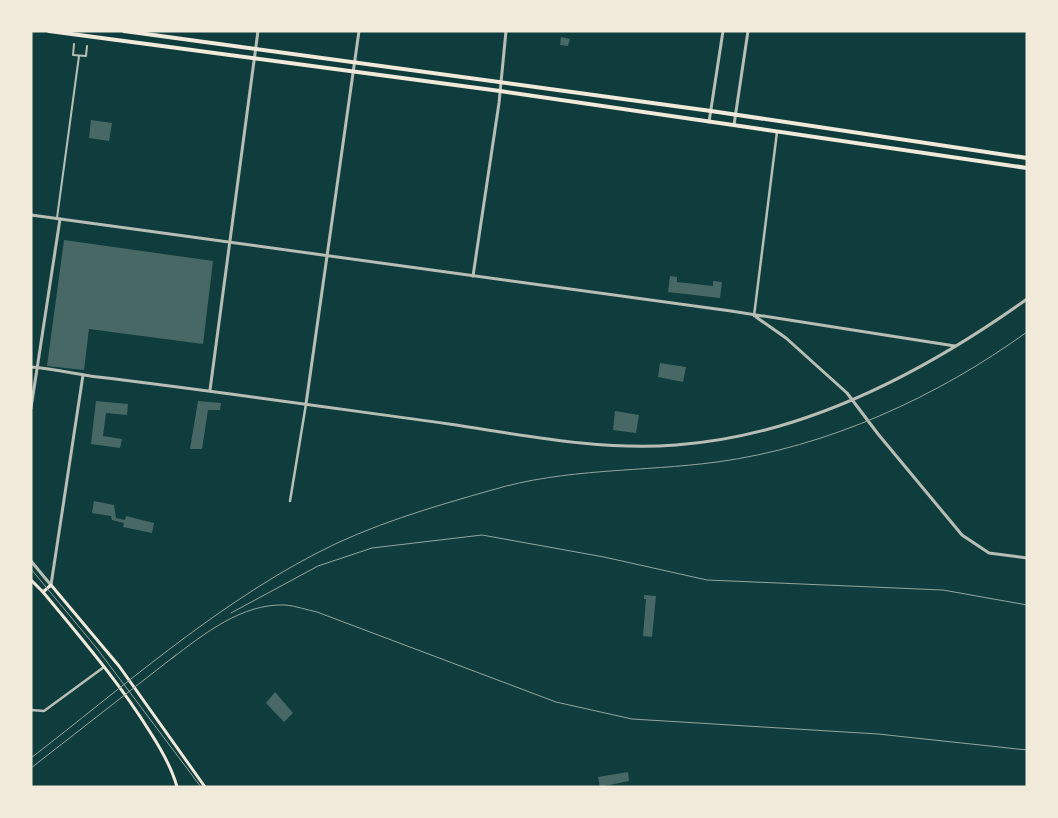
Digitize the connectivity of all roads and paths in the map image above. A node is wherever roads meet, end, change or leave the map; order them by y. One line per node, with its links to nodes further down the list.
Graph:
1 (49, 31): 12 (main road)
2 (124, 31): 10 (main road)
3 (258, 31): 10 (street)
4 (359, 31): 13 (street)
5 (506, 31): 15 (street)
6 (722, 31): 17 (street)
7 (748, 31): 18 (street)
8 (74, 44): 11 (street)
9 (87, 46): 11 (street)
10 (255, 50): 12 (street); 13 (main road)
11 (79, 56): 25 (street)
12 (253, 59): 14 (main road); 26 (street)
13 (355, 63): 14 (street); 15 (main road)
14 (353, 73): 16 (main road); 27 (street)
15 (501, 83): 16 (street); 17 (main road)
16 (500, 91): 19 (main road); 28 (street)
17 (711, 110): 18 (main road); 19 (street)
18 (736, 115): 20 (street); 22 (main road)
19 (709, 122): 20 (main road)
20 (734, 126): 21 (main road)
21 (777, 132): 23 (main road); 30 (street)
22 (1027, 158)
23 (1027, 168)
24 (31, 215): 25 (street)
25 (58, 218): 26 (street); 33 (street)
26 (228, 242): 27 (street); 35 (street)
27 (327, 256): 28 (street); 37 (street)
28 (473, 276): 30 (street)
29 (1027, 299): 31 (street)
30 (754, 316): 31 (street); 36 (street)
31 (956, 346): 36 (street)
32 (31, 367): 33 (street)
33 (37, 368): 34 (street); 38 (street)
34 (83, 375): 35 (street); 44 (street)
35 (210, 390): 37 (street)
36 (853, 400): 37 (street); 40 (street)
37 (306, 404): 39 (street)
38 (31, 408)
39 (290, 501)
40 (1027, 558)
41 (31, 561): 44 (street)
42 (31, 580): 45 (main road)
43 (31, 585): 45 (main road)
44 (51, 585): 46 (main road); 50 (main road)
45 (36, 586): 46 (main road)
46 (43, 592): 47 (main road)
47 (105, 666): 48 (street); 49 (main road)
48 (31, 710)
49 (177, 787)
50 (205, 787)

